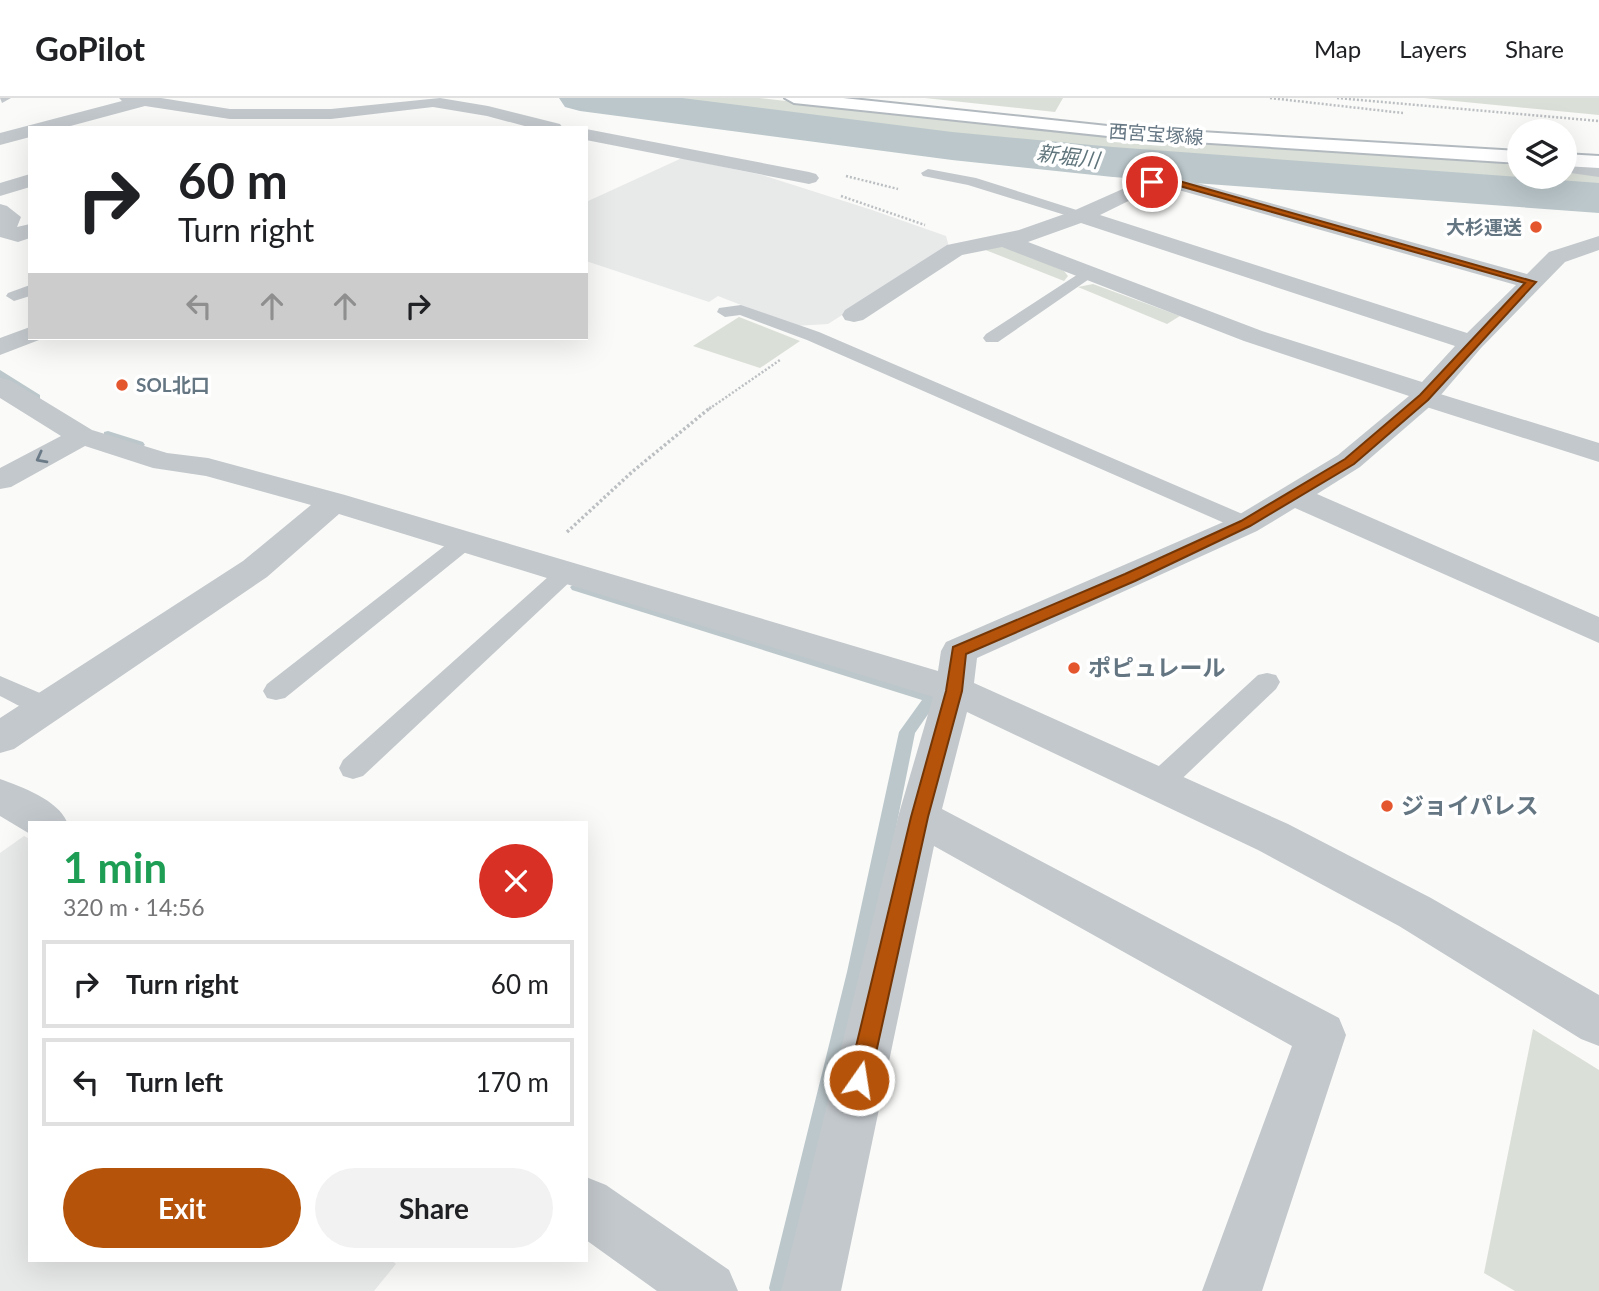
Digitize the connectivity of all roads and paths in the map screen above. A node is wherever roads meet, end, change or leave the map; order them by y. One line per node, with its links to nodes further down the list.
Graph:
1 (794, 98): 18 (main road, 西宮宝塚線)
2 (1337, 98): 8 (path)
3 (135, 99): 7 (street); 10 (street)
4 (440, 100): 5 (street); 6 (street)
5 (368, 110): 7 (street); 12 (street)
6 (488, 111): 9 (street); 13 (street)
7 (230, 114): 11 (street)
8 (1599, 121)
9 (456, 124)
10 (47, 126)
11 (194, 126)
12 (324, 126)
13 (528, 126)
14 (28, 132): 16 (street)
15 (588, 134): 17 (street)
16 (0, 139)
17 (632, 143): 19 (street); 25 (street)
18 (1507, 156)
19 (598, 159)
20 (1577, 161): 21 (main road)
21 (1599, 162)
22 (1577, 168): 23 (street)
23 (1599, 171)
24 (928, 173): 29 (lane)
25 (809, 178): 31 (path)
26 (28, 181): 27 (street)
27 (0, 190)
28 (0, 210): 30 (street)
29 (1081, 216): 31 (street); 34 (street); 40 (street)
30 (28, 231)
31 (991, 242): 33 (street); 36 (street)
32 (1599, 243): 34 (street)
33 (1089, 272): 39 (lane); 43 (street)
34 (1531, 282): 40 (street)
35 (725, 312): 38 (lane)
36 (854, 315)
37 (28, 336): 41 (street)
38 (813, 336): 49 (lane); 51 (path)
39 (992, 338)
40 (1472, 343): 43 (street)
41 (0, 348)
42 (0, 386): 44 (street)
43 (1426, 395): 45 (street); 47 (street)
44 (82, 436): 46 (street, one-way to 46); 48 (street)
45 (1599, 453)
46 (0, 481)
47 (1293, 495): 49 (street); 53 (street)
48 (334, 502): 50 (street); 58 (street)
49 (1245, 524): 57 (street)
50 (464, 542): 51 (street); 56 (lane)
51 (533, 563): 52 (street)
52 (566, 573): 57 (street); 60 (lane)
53 (1599, 631)
54 (1267, 682): 61 (lane)
55 (0, 685): 58 (lane)
56 (276, 691)
57 (954, 691): 61 (street); 63 (street)
58 (45, 706): 59 (street)
59 (0, 738)
60 (353, 768)
61 (1158, 784): 65 (street)
62 (0, 796): 64 (street)
63 (919, 817): 68 (street); 69 (street)
64 (44, 821)
65 (1599, 1022)
66 (588, 1206): 67 (street)
67 (708, 1291)
68 (811, 1291)
69 (1232, 1291)

